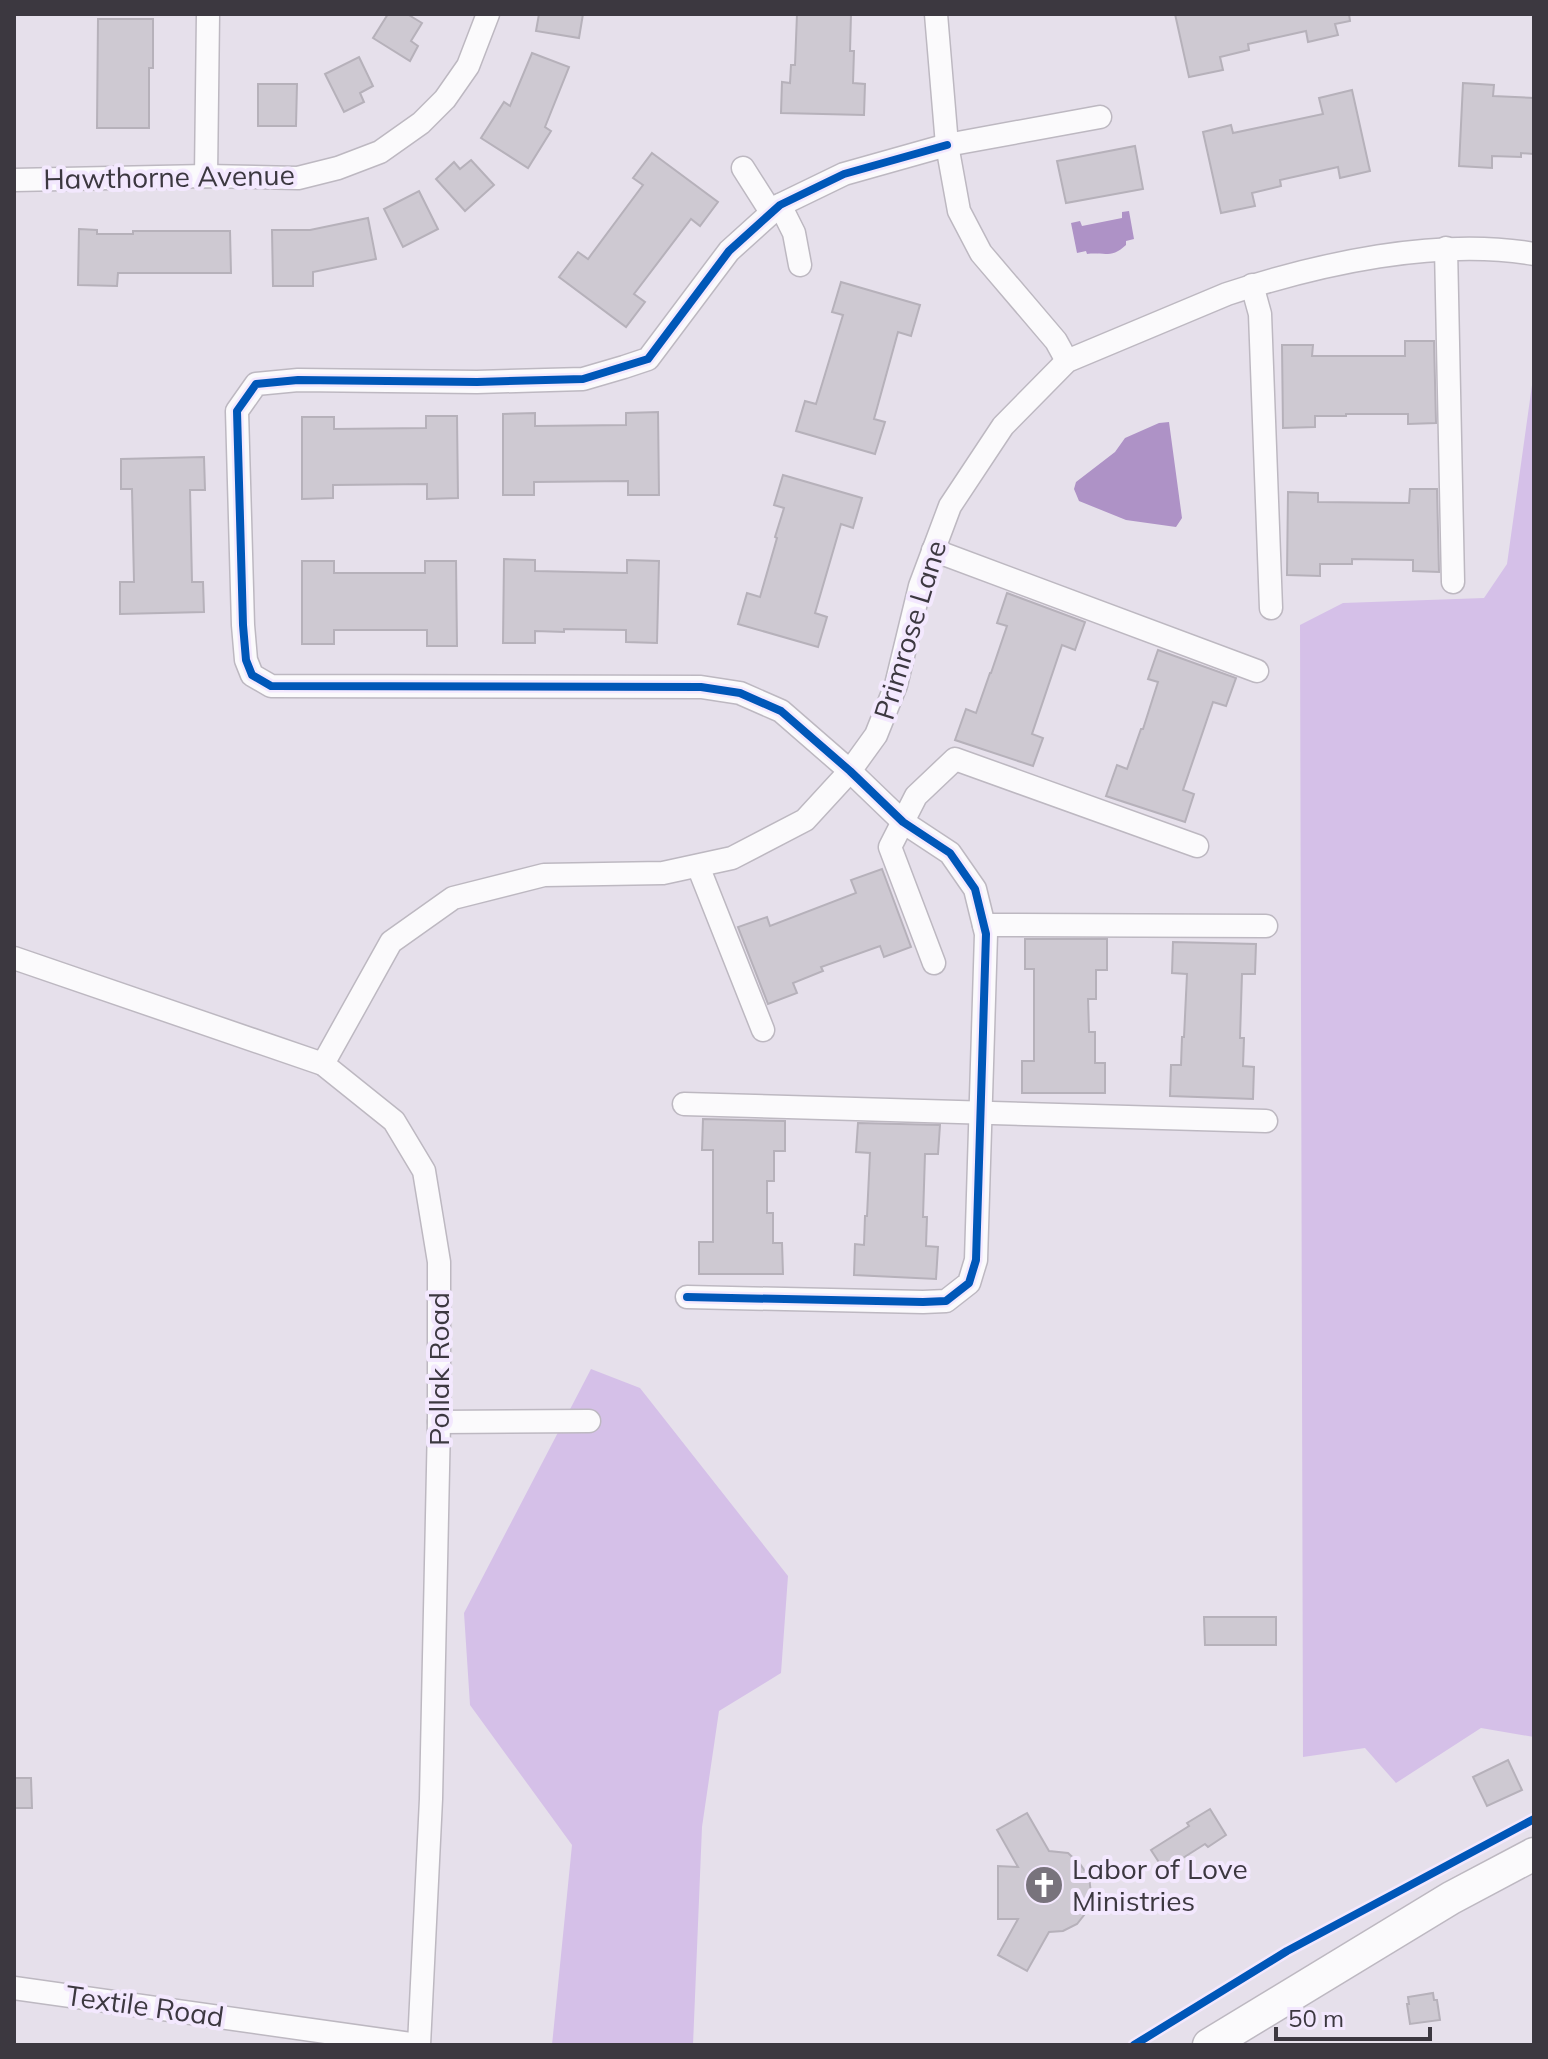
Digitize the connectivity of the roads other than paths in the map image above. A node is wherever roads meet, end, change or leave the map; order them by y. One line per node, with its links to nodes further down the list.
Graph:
1 (208, 14): 7 (street)
2 (488, 14): 7 (street, Hawthorne Avenue)
3 (936, 14): 5 (street)
4 (1100, 117): 5 (street)
5 (947, 145): 9 (street); 14 (street)
6 (743, 168): 9 (street)
7 (206, 176): 8 (street, Hawthorne Avenue)
8 (14, 180)
9 (776, 208): 12 (street); 19 (street)
10 (1446, 248): 11 (street, Primrose Lane); 13 (street, Primrose Lane); 16 (street)
11 (1534, 254)
12 (800, 265)
13 (1252, 285): 14 (street, Primrose Lane); 17 (street)
14 (1067, 361): 15 (street, Primrose Lane)
15 (933, 550): 18 (street); 19 (street, Primrose Lane)
16 (1453, 582)
17 (1271, 608)
18 (1257, 671)
19 (850, 771): 20 (street); 22 (street, Primrose Lane)
20 (903, 822): 21 (street); 23 (street); 26 (street)
21 (1197, 846)
22 (698, 866): 27 (street); 28 (street, Primrose Lane)
23 (984, 925): 24 (street); 30 (street)
24 (1266, 926)
25 (14, 958): 28 (street, Pollak Road)
26 (934, 963)
27 (763, 1030)
28 (323, 1064): 34 (street, Pollak Road)
29 (684, 1104): 30 (street)
30 (981, 1114): 31 (street); 32 (street)
31 (1266, 1121)
32 (687, 1297)
33 (589, 1421): 34 (street)
34 (439, 1422): 37 (street, Pollak Road)
35 (1534, 1854): 38 (highway)
36 (14, 1988): 37 (street, Textile Road)
37 (418, 2045)
38 (1209, 2045)

